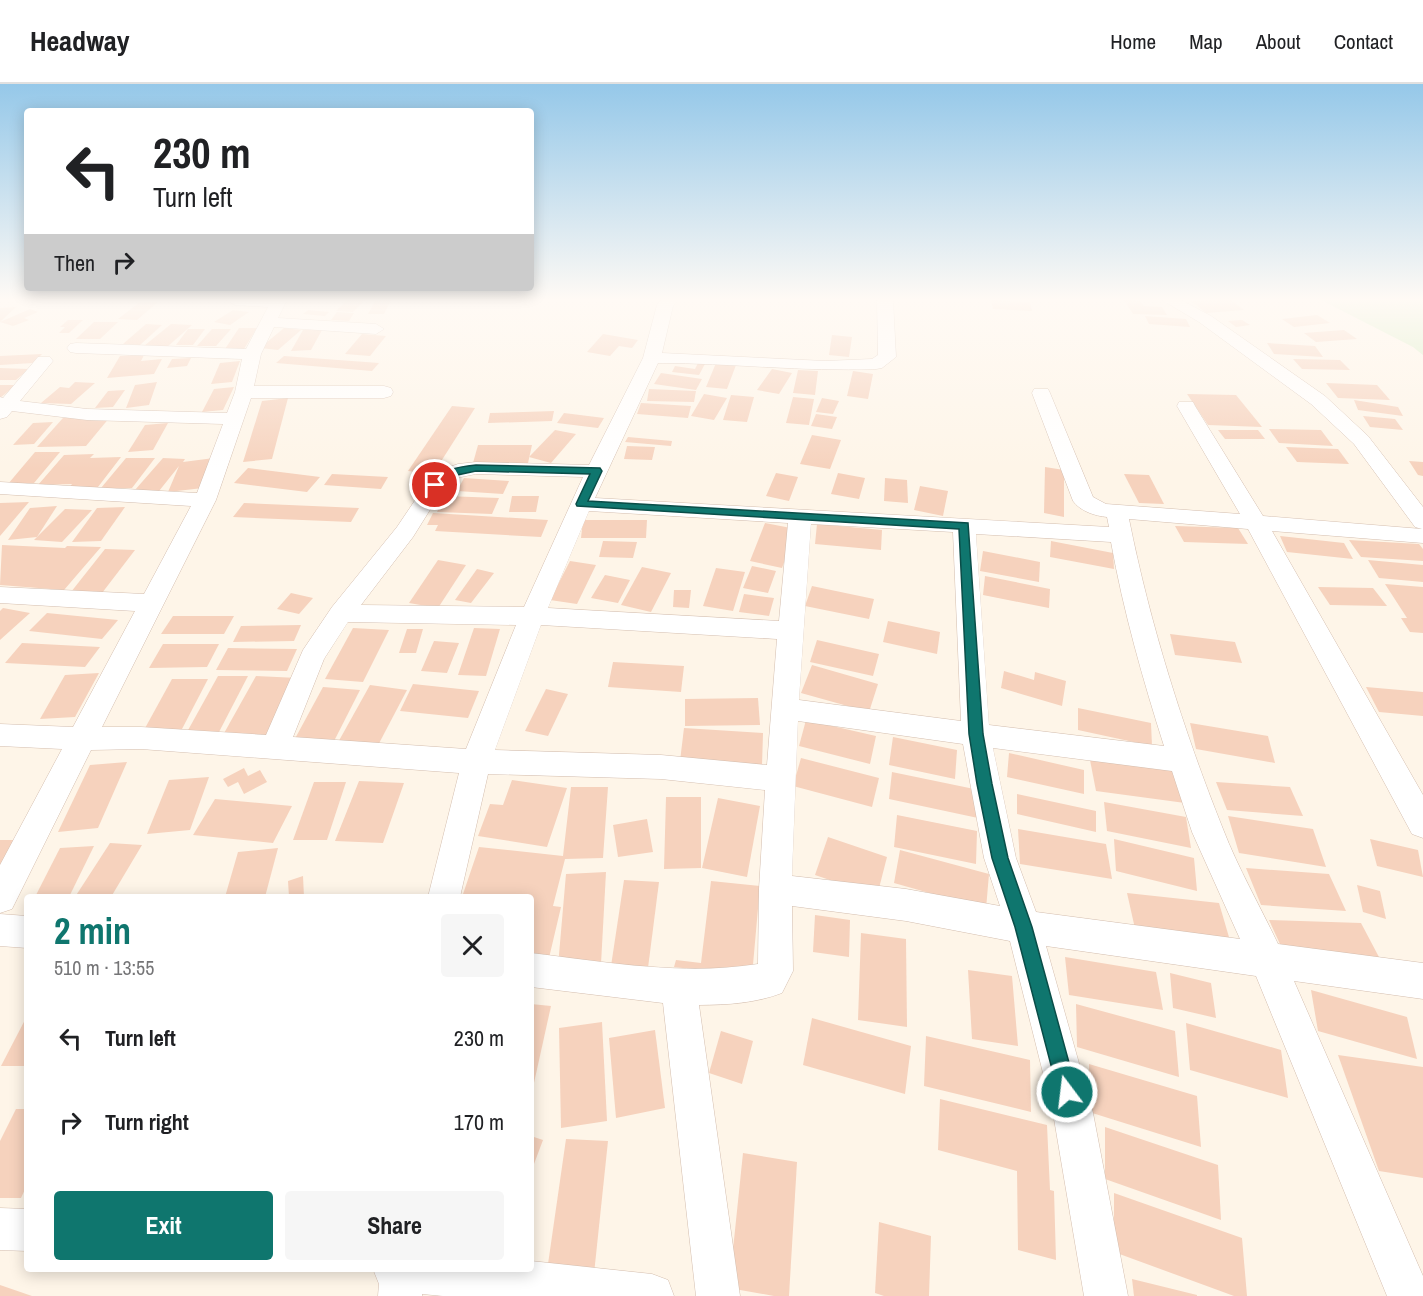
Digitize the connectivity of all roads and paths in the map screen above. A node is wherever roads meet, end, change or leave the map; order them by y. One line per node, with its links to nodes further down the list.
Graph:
1 (251, 357): 6 (street)
2 (887, 357): 4 (street)
3 (1257, 357): 17 (street)
4 (652, 358): 12 (street)
5 (44, 361): 10 (street)
6 (244, 392): 7 (street); 11 (street)
7 (384, 392)
8 (1041, 393): 18 (street)
9 (1186, 406): 19 (street)
10 (2, 407): 11 (street)
11 (234, 419): 14 (street)
12 (596, 471): 15 (street); 24 (street)
13 (0, 488): 14 (street)
14 (205, 500): 23 (street)
15 (581, 504): 16 (street); 25 (street)
16 (800, 517): 20 (street); 26 (street)
17 (1423, 522)
18 (1119, 523): 19 (street); 20 (street); 32 (street)
19 (1256, 523): 21 (street); 35 (street)
20 (964, 526): 28 (street)
21 (1423, 536)
22 (0, 595): 23 (street)
23 (151, 603): 30 (street)
24 (341, 613): 25 (street); 31 (street)
25 (532, 616): 26 (street); 33 (street)
26 (791, 632): 27 (street)
27 (785, 708): 28 (street); 34 (street)
28 (976, 734): 32 (street); 39 (street)
29 (0, 735): 30 (street)
30 (83, 739): 31 (street); 38 (street)
31 (275, 747): 33 (street)
32 (1183, 760): 42 (street)
33 (476, 762): 34 (street); 37 (street)
34 (779, 779): 36 (street)
35 (1423, 824)
36 (775, 889): 39 (street); 45 (street)
37 (445, 894)
38 (0, 898)
39 (1024, 927): 42 (street); 51 (street)
40 (0, 930): 41 (street)
41 (24, 932)
42 (1267, 959): 44 (street); 52 (street)
43 (534, 970): 45 (street)
44 (1423, 981)
45 (679, 987): 50 (street)
46 (0, 1228): 47 (street)
47 (24, 1230)
48 (400, 1276): 49 (street)
49 (652, 1296)
50 (718, 1296)
51 (1106, 1296)
52 (1409, 1296)

